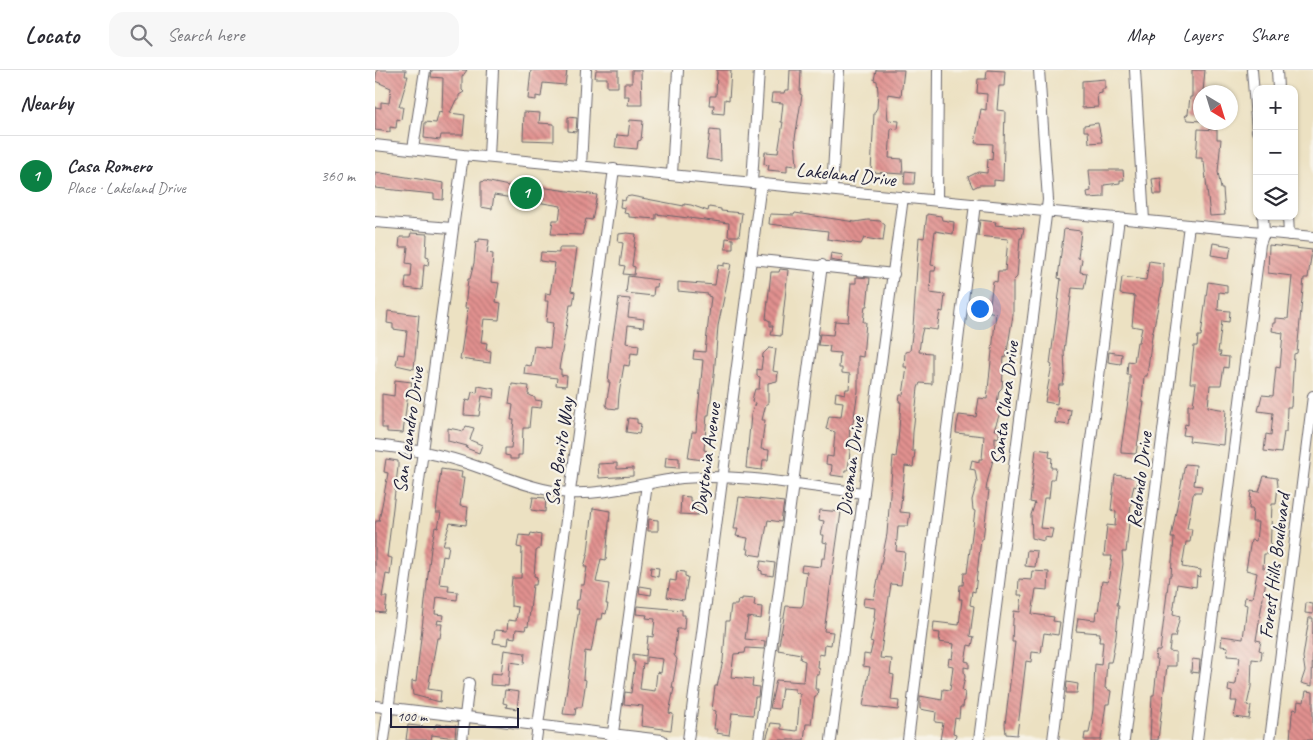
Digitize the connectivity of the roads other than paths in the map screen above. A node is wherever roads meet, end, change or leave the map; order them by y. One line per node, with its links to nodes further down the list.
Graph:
1 (425, 70): 15 (street)
2 (493, 70): 17 (street)
3 (586, 70): 18 (street)
4 (678, 70): 20 (street)
5 (759, 70): 21 (street, Daytonia Avenue)
6 (839, 70): 22 (street)
7 (938, 70): 24 (street)
8 (1039, 70): 26 (street, Santa Clara Drive)
9 (1135, 70): 28 (street)
10 (1252, 70): 13 (street)
11 (1277, 70): 12 (street)
12 (1278, 85)
13 (1257, 130)
14 (375, 144): 15 (street, Lakeland Drive)
15 (413, 149): 16 (street, Lakeland Drive)
16 (463, 155): 17 (street, Lakeland Drive); 33 (street, San Leandro Drive)
17 (489, 157): 18 (street, Lakeland Drive)
18 (581, 166): 19 (street, Lakeland Drive)
19 (614, 169): 20 (street, Lakeland Drive); 46 (street, San Benito Way)
20 (673, 174): 21 (street, Lakeland Drive)
21 (756, 182): 22 (street, Lakeland Drive); 37 (street, Daytonia Avenue)
22 (832, 190): 23 (street, Lakeland Drive)
23 (903, 198): 24 (street, Lakeland Drive); 39 (street, Diceman Drive)
24 (937, 201): 25 (street, Lakeland Drive)
25 (975, 204): 26 (street, Lakeland Drive); 61 (street)
26 (1046, 211): 27 (street, Lakeland Drive); 62 (street, Santa Clara Drive)
27 (1119, 218): 28 (street, Lakeland Drive); 63 (street)
28 (1144, 220): 32 (street, Lakeland Drive)
29 (1263, 220): 34 (street)
30 (1288, 220): 35 (street)
31 (375, 222): 33 (street)
32 (1189, 225): 34 (street, Lakeland Drive); 64 (street, Redondo Drive)
33 (452, 228): 42 (street, San Leandro Drive)
34 (1265, 233): 35 (street, Lakeland Drive); 65 (street)
35 (1289, 235): 36 (street, Lakeland Drive)
36 (1313, 237)
37 (751, 259): 38 (street); 43 (street, Daytonia Avenue)
38 (822, 265): 39 (street); 45 (street)
39 (894, 274): 47 (street, Diceman Drive)
40 (1313, 396): 66 (street, Forest Hills Boulevard)
41 (375, 446): 42 (street)
42 (423, 450): 46 (street); 50 (street, San Leandro Drive)
43 (721, 477): 44 (street); 45 (street); 58 (street, Daytonia Avenue)
44 (647, 484): 46 (street); 53 (street)
45 (793, 484): 47 (street); 59 (street)
46 (571, 493): 52 (street, San Benito Way)
47 (864, 493): 60 (street, Diceman Drive)
48 (469, 683): 51 (street)
49 (375, 706): 50 (street)
50 (389, 708): 51 (street); 54 (street, San Leandro Drive)
51 (465, 716): 52 (street); 55 (street)
52 (538, 725): 53 (street); 56 (street, San Benito Way)
53 (613, 737): 57 (street)
54 (384, 740)
55 (462, 740)
56 (536, 740)
57 (662, 740)
58 (687, 740)
59 (759, 740)
60 (831, 740)
61 (908, 740)
62 (979, 740)
63 (1053, 740)
64 (1124, 740)
65 (1197, 740)
66 (1270, 740)

